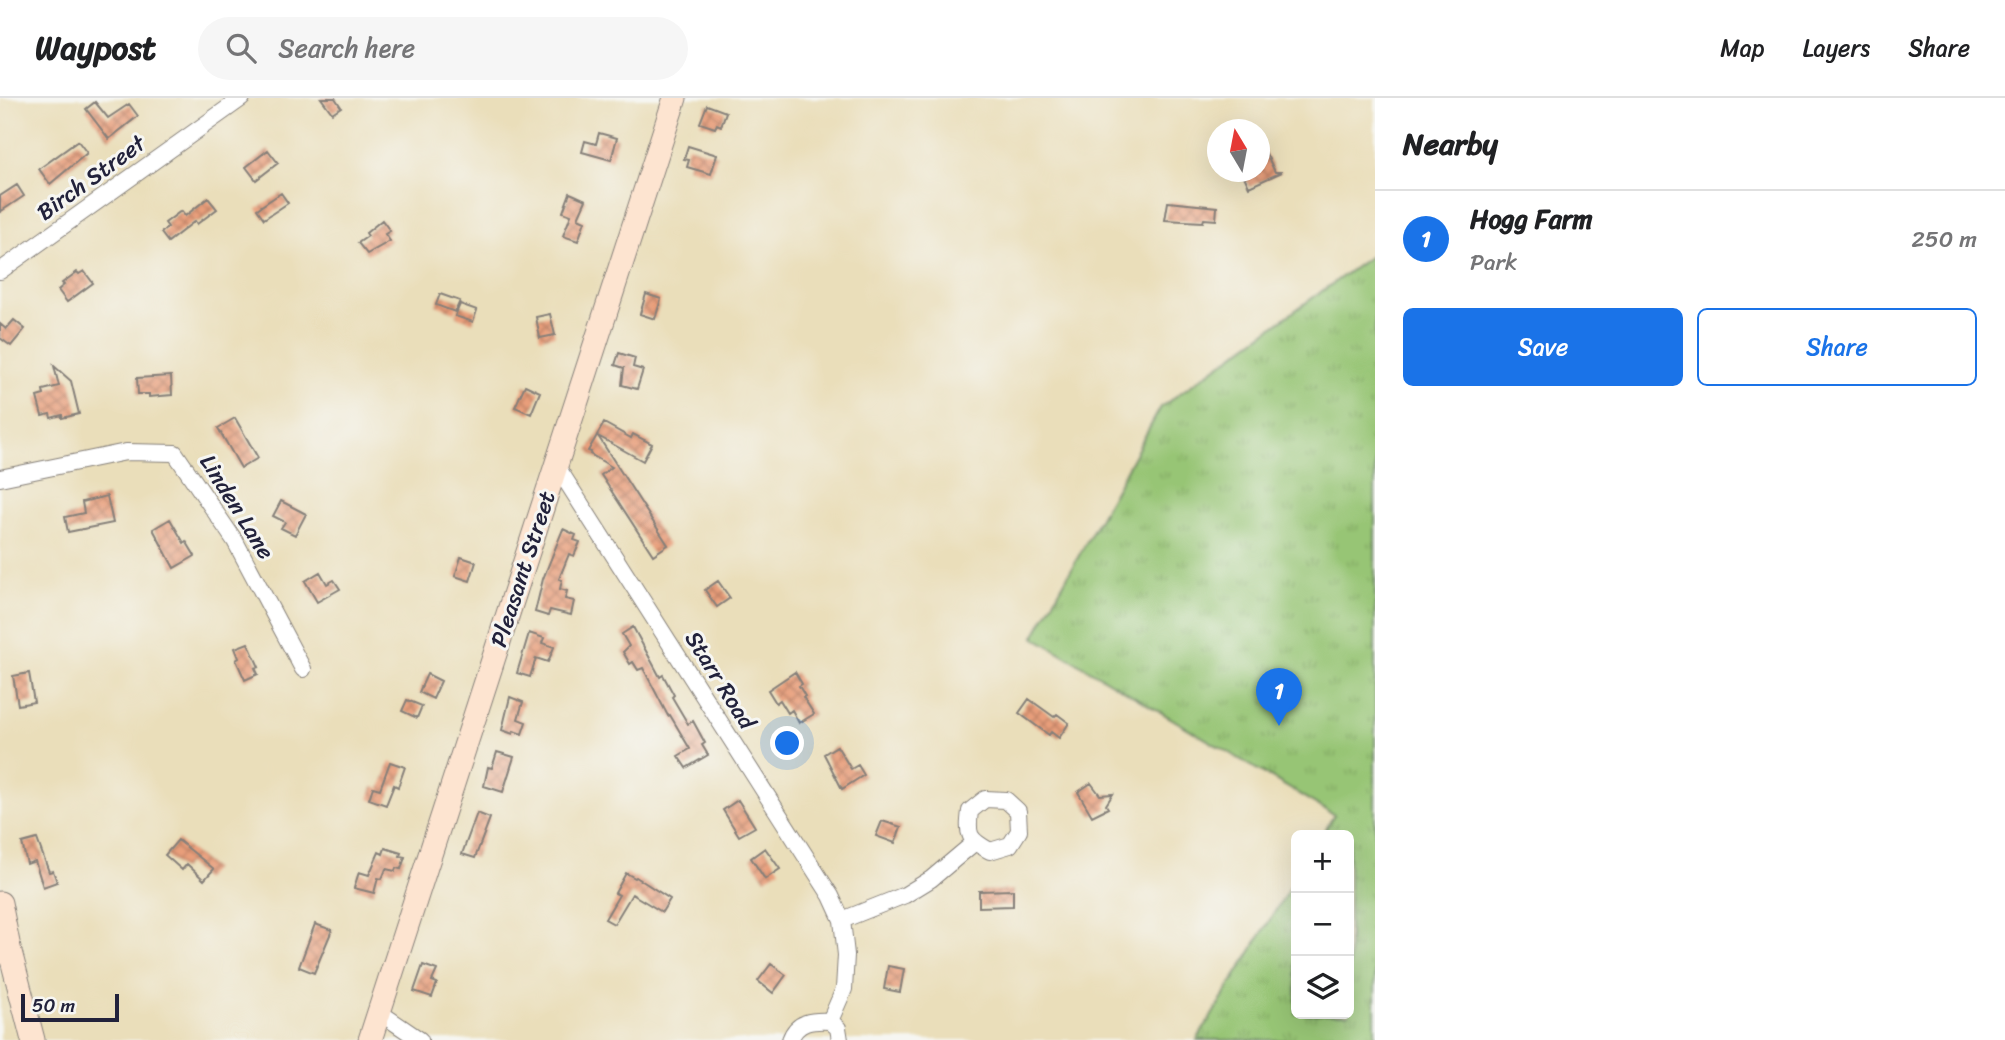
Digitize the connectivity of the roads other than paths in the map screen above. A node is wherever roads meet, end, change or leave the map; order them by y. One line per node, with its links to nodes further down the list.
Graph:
1 (242, 98): 3 (street, Birch Street)
2 (675, 98): 4 (main road, Pleasant Street)
3 (0, 271)
4 (556, 465): 9 (street, Starr Road); 10 (main road, Pleasant Street)
5 (0, 478): 6 (street, Linden Lane)
6 (303, 669)
7 (975, 842): 9 (street)
8 (0, 903): 12 (main road)
9 (842, 920): 11 (street)
10 (379, 1012): 13 (main road, Pleasant Street); 14 (street)
11 (830, 1021): 15 (street); 16 (street)
12 (33, 1040)
13 (370, 1040)
14 (421, 1040)
15 (790, 1040)
16 (840, 1040)

